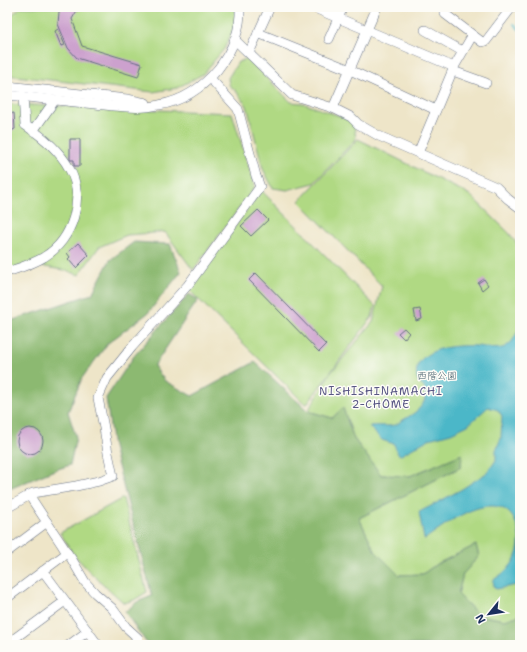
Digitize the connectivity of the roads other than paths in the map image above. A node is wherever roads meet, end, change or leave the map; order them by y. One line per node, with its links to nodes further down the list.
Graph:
1 (240, 7): 14 (street)
2 (270, 7): 11 (street)
3 (312, 7): 8 (street)
4 (343, 7): 8 (street)
5 (377, 7): 9 (street)
6 (448, 7): 12 (street)
7 (512, 7): 12 (street)
8 (339, 18): 9 (street); 13 (street)
9 (367, 30): 17 (street); 18 (street)
10 (425, 30): 15 (street)
11 (258, 34): 16 (street); 18 (street)
12 (472, 36): 15 (street)
13 (329, 39)
14 (235, 40): 16 (street); 19 (street)
15 (462, 51): 17 (street)
16 (249, 53): 26 (street)
17 (453, 69): 20 (street); 27 (street)
18 (350, 70): 26 (street); 27 (street)
19 (210, 78): 25 (street); 32 (street)
20 (486, 84)
21 (7, 86): 25 (street)
22 (7, 95): 23 (street)
23 (23, 96): 24 (street); 28 (street)
24 (55, 100): 25 (street); 28 (street)
25 (159, 106)
26 (332, 108): 29 (street)
27 (436, 110): 29 (street)
28 (33, 131): 31 (street)
29 (418, 153): 30 (street)
30 (520, 208)
31 (7, 272)
32 (29, 495): 33 (street); 34 (street)
33 (7, 508)
34 (47, 522): 35 (street); 36 (street)
35 (7, 552)
36 (67, 553): 37 (street); 44 (street)
37 (43, 571): 38 (street); 39 (street)
38 (7, 598)
39 (66, 601): 40 (street); 41 (street)
40 (88, 631): 42 (street); 43 (street)
41 (7, 644)
42 (69, 645)
43 (98, 645)
44 (132, 645)

